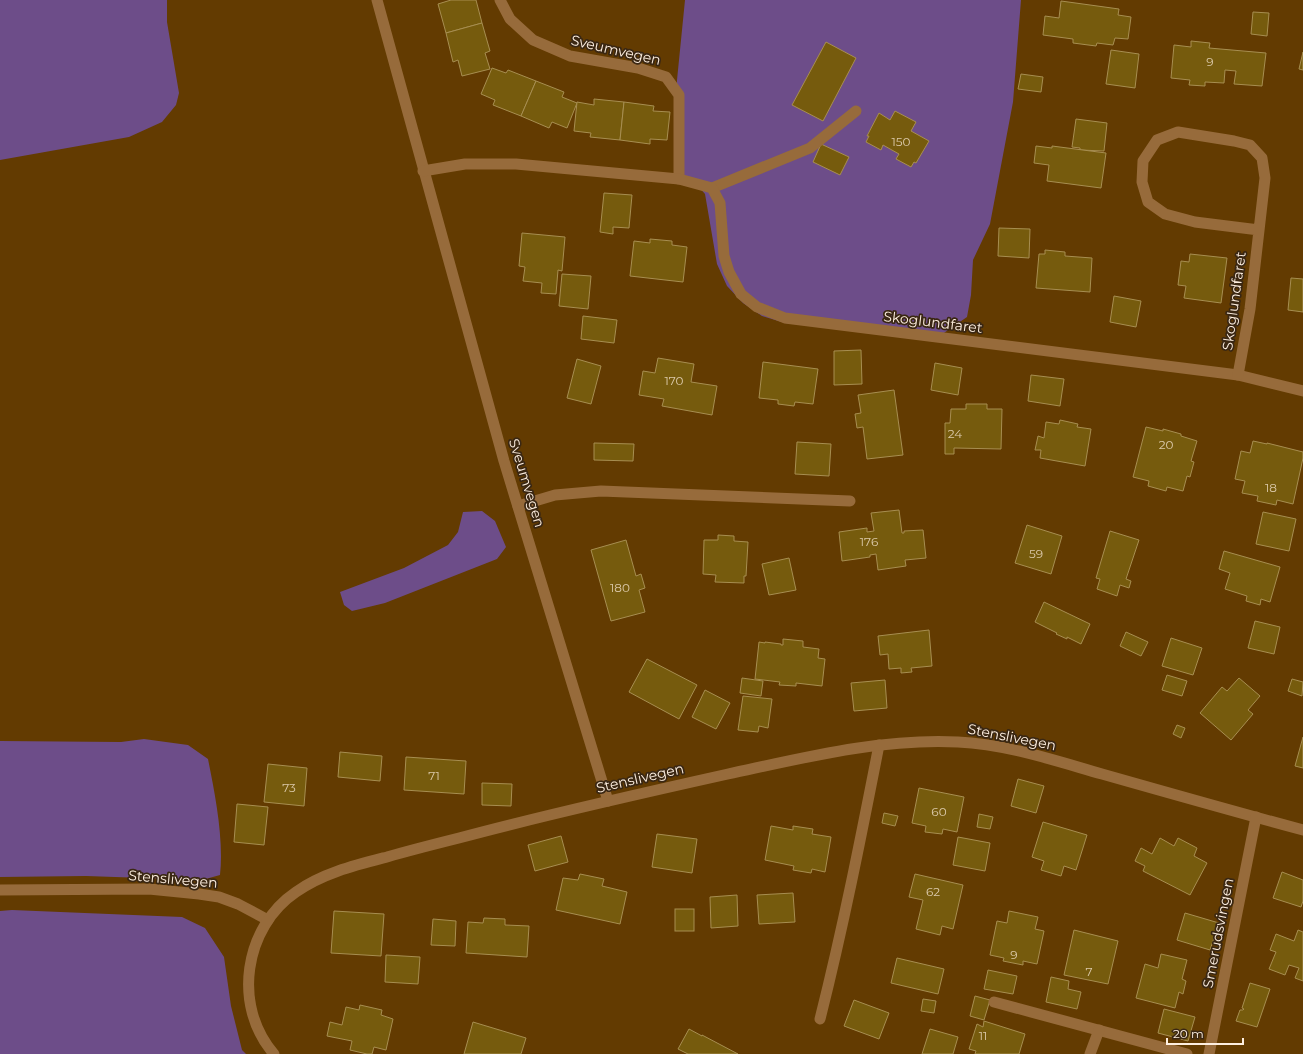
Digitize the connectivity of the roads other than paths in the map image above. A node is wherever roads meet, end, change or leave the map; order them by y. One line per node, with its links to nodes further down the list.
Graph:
1 (377, 0): 4 (street, Sveumvegen)
2 (500, 0): 5 (street, Sveumvegen)
3 (856, 111): 6 (street)
4 (423, 171): 5 (street); 11 (street, Sveumvegen)
5 (679, 179): 6 (street)
6 (712, 188): 8 (street, Skoglundfaret)
7 (1259, 230): 7 (street, Skoglundfaret); 8 (street, Skoglundfaret)
8 (1238, 375): 9 (street, Skoglundfaret)
9 (1303, 391)
10 (850, 501): 11 (street)
11 (518, 506): 13 (street, Sveumvegen)
12 (879, 745): 13 (street, Stenslivegen); 14 (street, Stenslivegen); 19 (street)
13 (608, 801): 17 (street, Stenslivegen)
14 (1256, 818): 15 (street, Stenslivegen); 24 (street, Smerudsvingen)
15 (1303, 830)
16 (0, 890): 17 (street, Stenslivegen)
17 (268, 920): 21 (street)
18 (994, 1002): 20 (street)
19 (820, 1019)
20 (1098, 1030): 22 (street); 23 (street)
21 (274, 1054)
22 (1090, 1054)
23 (1186, 1054)
24 (1209, 1054)

